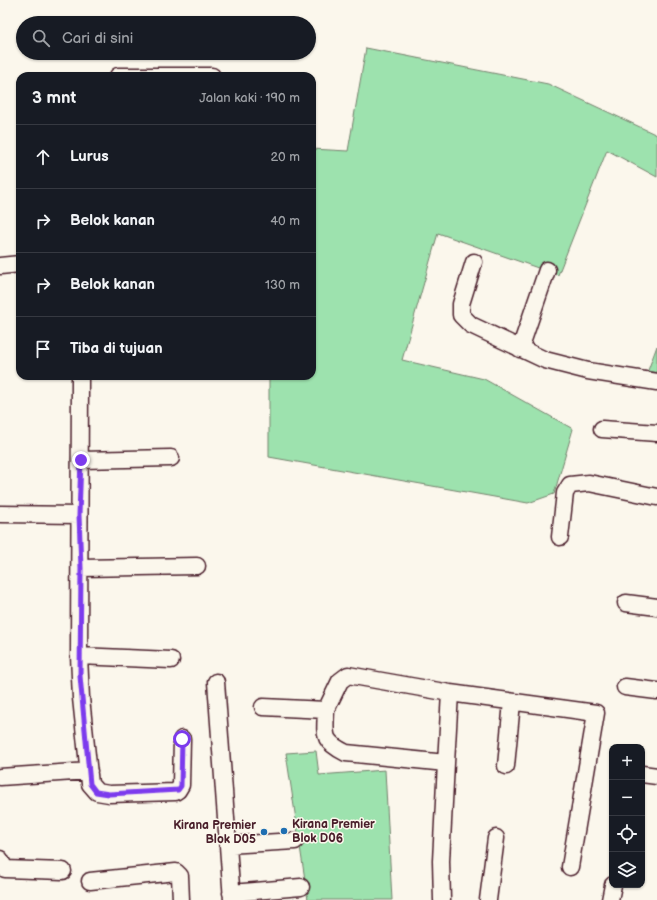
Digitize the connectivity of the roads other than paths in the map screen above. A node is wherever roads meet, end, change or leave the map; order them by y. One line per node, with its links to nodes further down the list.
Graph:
1 (474, 262): 5 (street)
2 (16, 264): 3 (street)
3 (0, 266)
4 (547, 270): 5 (street)
5 (520, 349): 7 (street)
6 (80, 380): 11 (street)
7 (657, 382)
8 (602, 429): 9 (street)
9 (657, 433)
10 (171, 458): 11 (street)
11 (81, 460): 14 (street)
12 (657, 497): 15 (street)
13 (0, 514): 14 (street)
14 (79, 515): 17 (street)
15 (560, 537)
16 (197, 566): 17 (street)
17 (81, 568): 20 (street)
18 (626, 604): 19 (street)
19 (657, 607)
20 (80, 656): 21 (street); 32 (street)
21 (170, 660)
22 (216, 682): 38 (street)
23 (625, 687): 24 (street)
24 (657, 691)
25 (450, 693): 26 (street); 28 (street); 30 (street)
26 (512, 702): 31 (street); 40 (street)
27 (263, 707): 28 (street)
28 (326, 710): 30 (street)
29 (182, 739): 32 (street)
30 (446, 764): 47 (street)
31 (506, 766)
32 (88, 771): 35 (street)
33 (645, 774): 34 (street)
34 (657, 776)
35 (0, 777)
36 (496, 838): 48 (street)
37 (295, 841): 38 (street)
38 (228, 845): 45 (street)
39 (0, 859): 41 (street)
40 (570, 867)
41 (63, 871)
42 (90, 881): 46 (street)
43 (301, 887): 45 (street)
44 (612, 888): 49 (street)
45 (232, 896)
46 (181, 900)
47 (442, 900)
48 (488, 900)
49 (610, 900)

